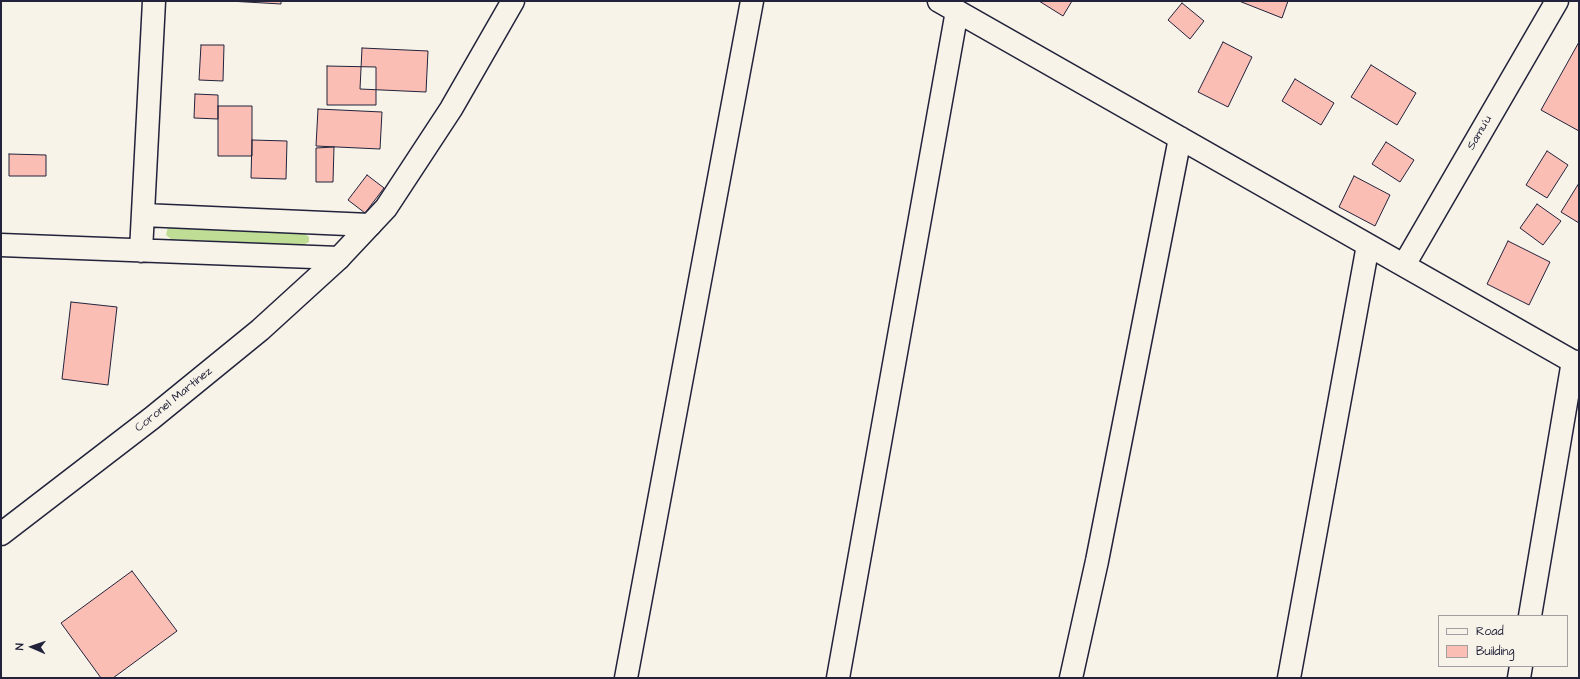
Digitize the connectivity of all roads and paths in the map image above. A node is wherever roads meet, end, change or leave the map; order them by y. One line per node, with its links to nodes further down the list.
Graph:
1 (154, 1): 7 (street)
2 (513, 1): 8 (street, Coronel Martínez)
3 (752, 1): 18 (street)
4 (1557, 1): 13 (street, Samu'u)
5 (948, 6): 6 (street); 19 (street)
6 (1180, 138): 10 (street); 20 (street)
7 (143, 215): 8 (street); 11 (street)
8 (370, 225): 12 (street, Coronel Martínez)
9 (1, 245): 11 (street)
10 (1368, 245): 13 (street); 21 (street)
11 (141, 251): 12 (street)
12 (339, 258): 15 (street, Coronel Martínez)
13 (1404, 265): 14 (street)
14 (1576, 363): 16 (street)
15 (1, 534)
16 (1530, 615)
17 (1521, 667): 22 (street)
18 (626, 678)
19 (838, 678)
20 (1071, 678)
21 (1289, 678)
22 (1519, 678)

